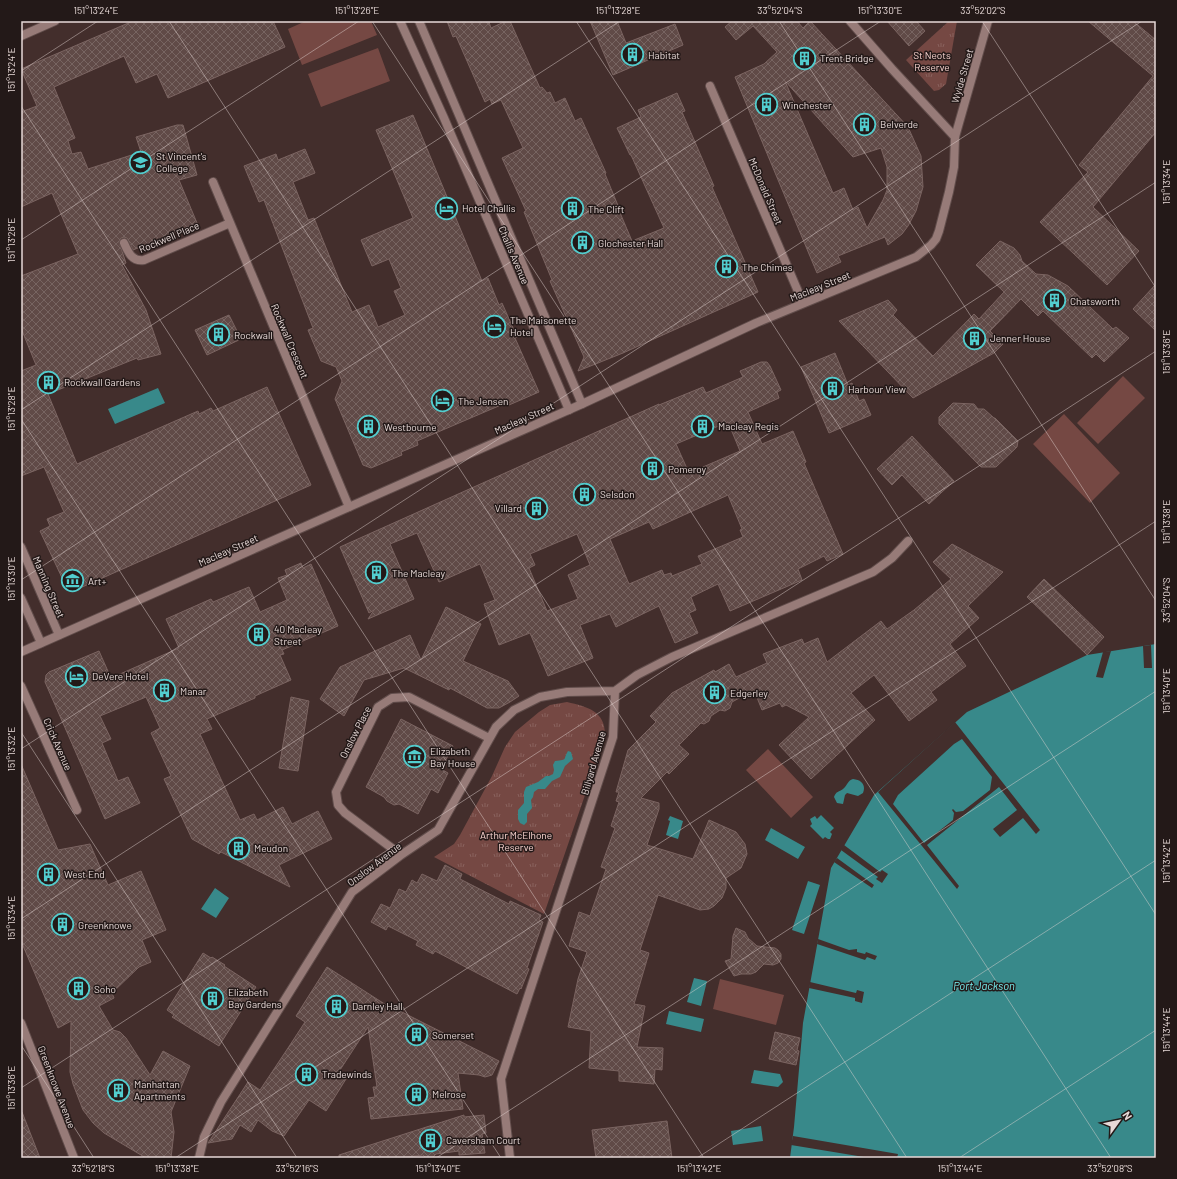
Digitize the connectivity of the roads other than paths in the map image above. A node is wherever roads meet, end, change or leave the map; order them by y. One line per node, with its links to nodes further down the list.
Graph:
1 (55, 21): 6 (street)
2 (400, 21): 14 (street, Challis Avenue)
3 (419, 21): 13 (street, Challis Avenue)
4 (850, 21): 8 (street)
5 (988, 21): 8 (street, Wylde Street)
6 (21, 36)
7 (710, 86): 12 (street, McDonald Street)
8 (955, 137): 12 (street, Macleay Street)
9 (213, 182): 10 (street, Rockwall Crescent)
10 (230, 223): 11 (street, Rockwell Place); 15 (street, Rockwall Crescent)
11 (124, 243)
12 (803, 303): 13 (street, Macleay Street)
13 (582, 404): 14 (street, Macleay Street)
14 (569, 410): 15 (street, Macleay Street)
15 (349, 507): 19 (street, Macleay Street)
16 (908, 541): 23 (street)
17 (21, 547): 19 (street, Manning Street)
18 (21, 598): 20 (street)
19 (59, 635): 20 (street, Macleay Street)
20 (41, 643): 21 (street, Macleay Street)
21 (21, 652)
22 (21, 686): 25 (street, Crick Avenue)
23 (615, 691): 24 (street, Onslow Avenue); 30 (street, Billyard Avenue)
24 (489, 738): 26 (street, Onslow Avenue); 26 (street, Onslow Place)
25 (77, 810)
26 (401, 855): 29 (street, Onslow Avenue)
27 (21, 1023): 28 (street, Greenknowe Avenue)
28 (74, 1158)
29 (200, 1158)
30 (510, 1158)

